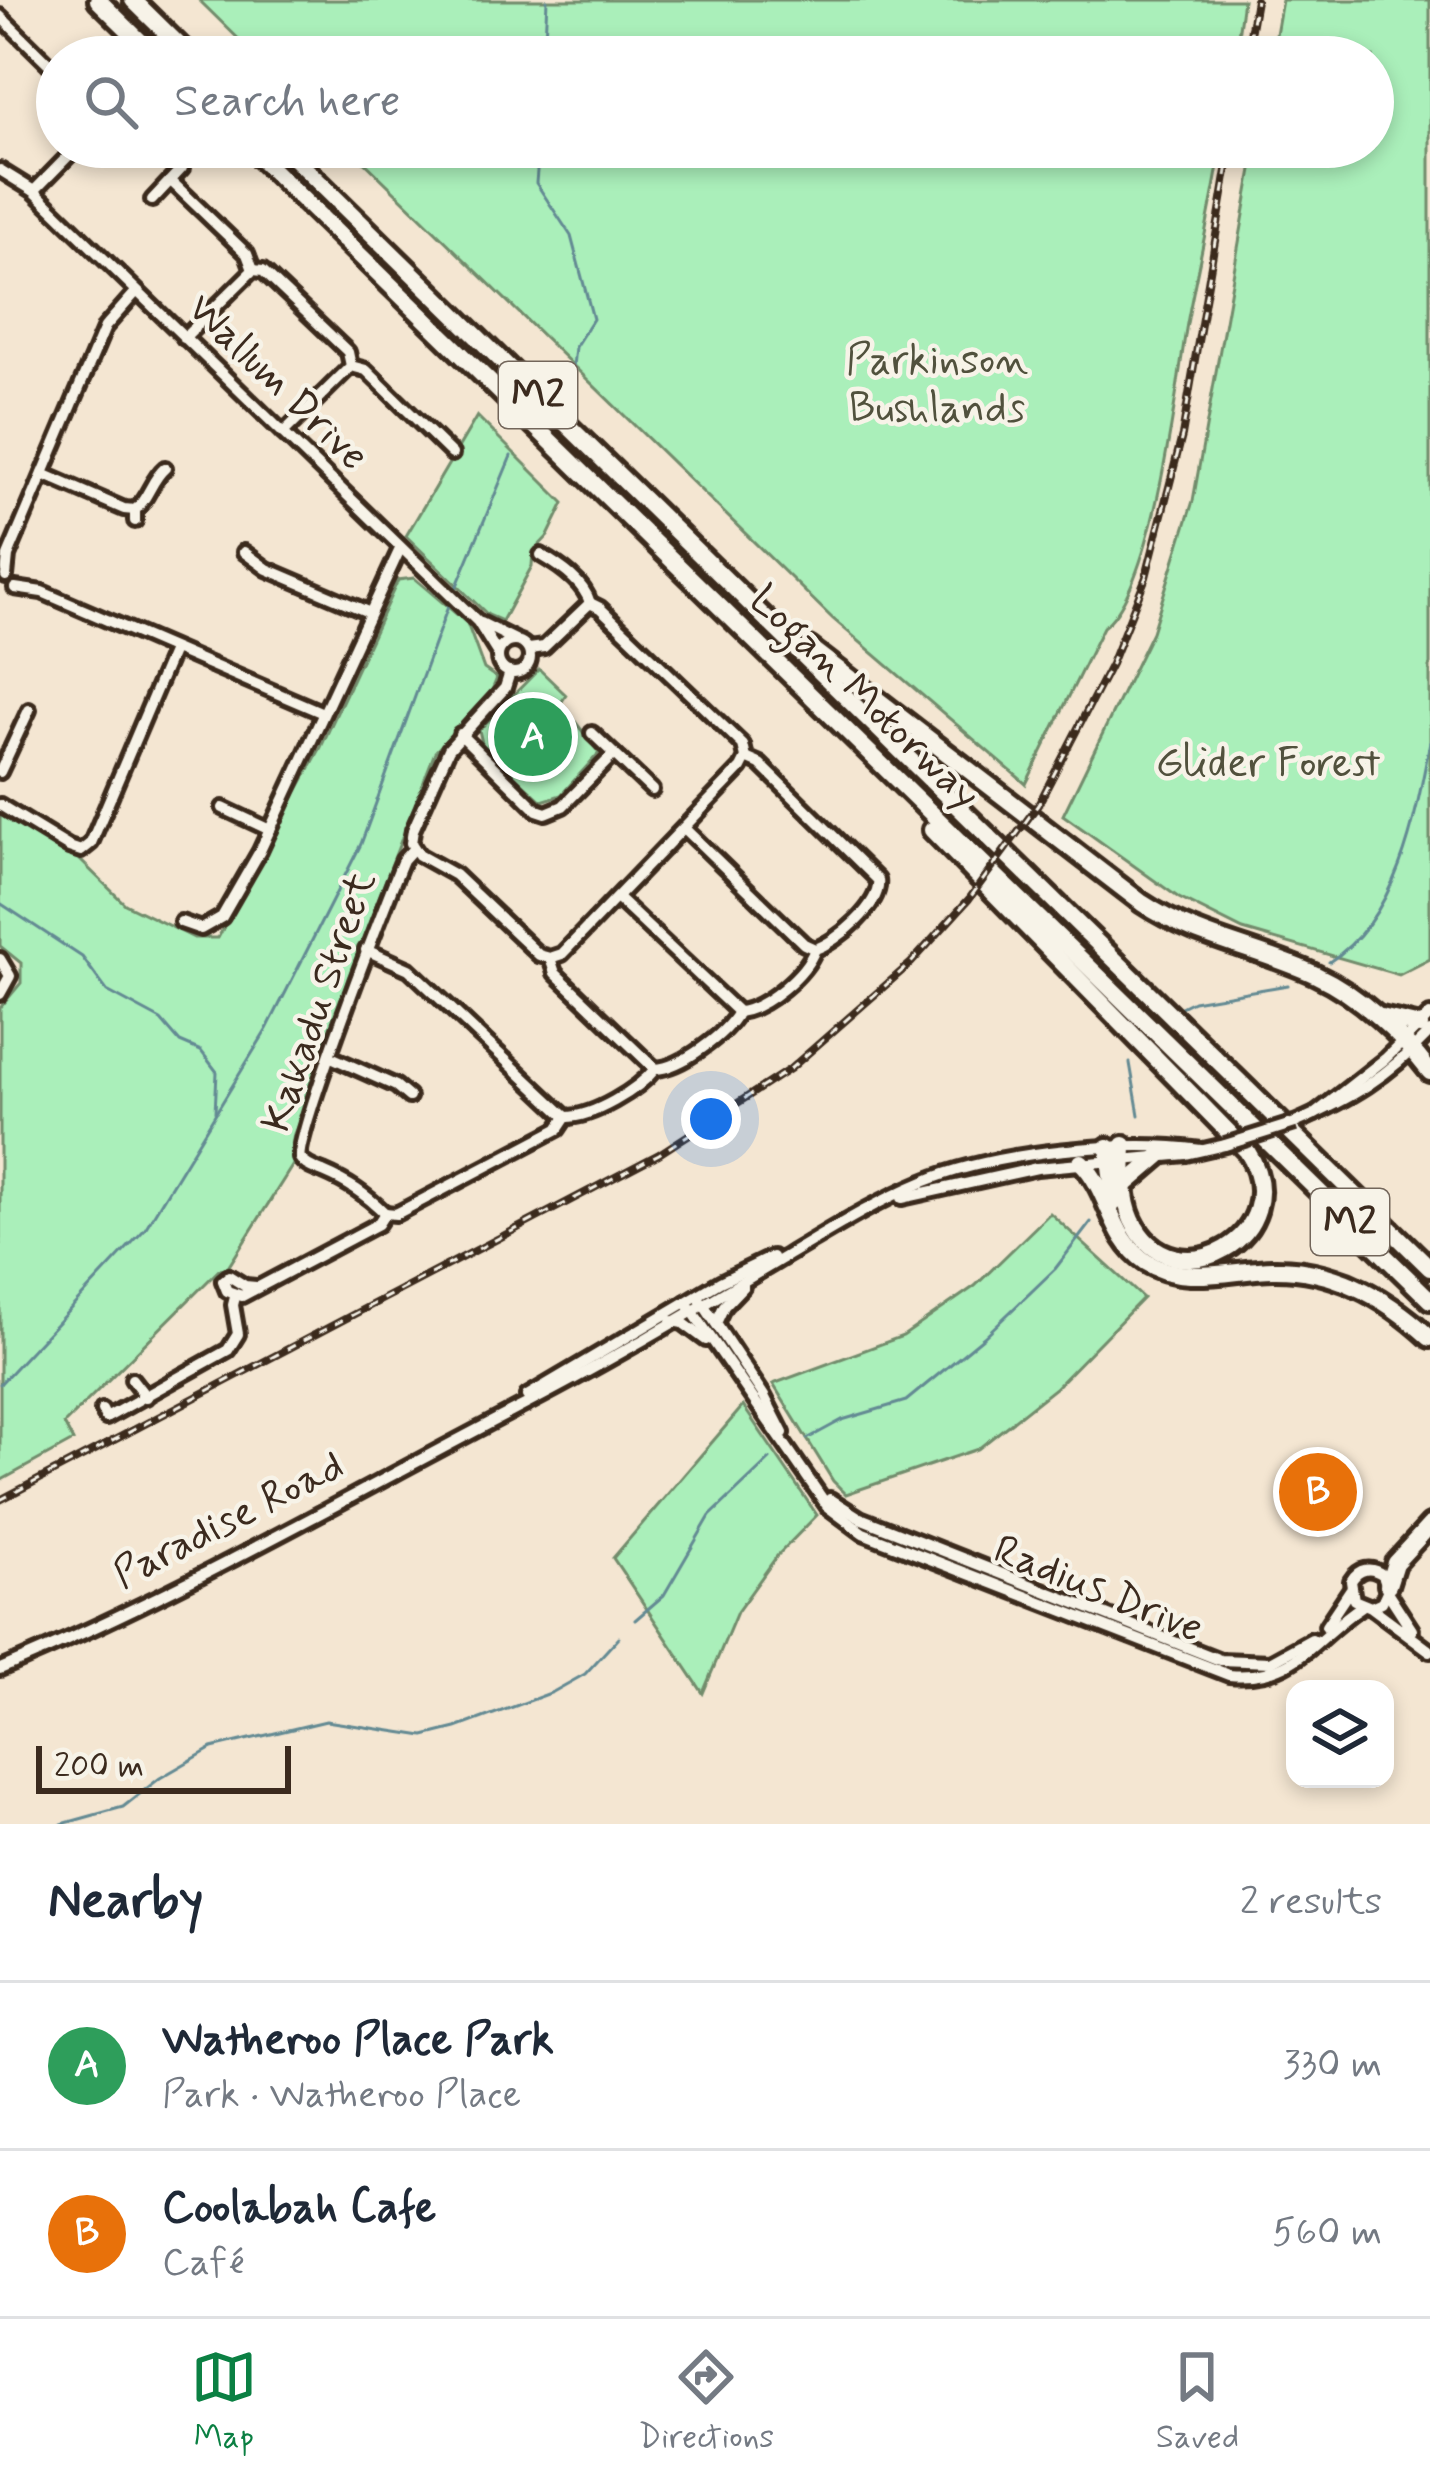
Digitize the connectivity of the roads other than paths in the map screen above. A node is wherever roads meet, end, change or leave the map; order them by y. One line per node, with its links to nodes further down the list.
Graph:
1 (98, 0): 6 (highway)
2 (133, 0): 7 (highway)
3 (0, 16): 5 (street)
4 (0, 31): 5 (street)
5 (16, 33): 8 (street)
6 (135, 36)
7 (170, 36)
8 (36, 52)
9 (56, 168): 15 (street)
10 (182, 168): 14 (street)
11 (270, 168): 37 (highway, Logan Motorway / M2)
12 (305, 168): 32 (highway, Logan Motorway / M2)
13 (0, 170): 15 (street, Wallum Drive)
14 (172, 182): 16 (street); 17 (street)
15 (34, 191): 18 (street, Wallum Drive)
16 (152, 200)
17 (253, 270): 19 (street); 20 (street)
18 (136, 292): 19 (street, Wallum Drive); 24 (street)
19 (184, 338): 21 (street, Wallum Drive)
20 (351, 366): 21 (street); 22 (street)
21 (283, 433): 25 (street, Wallum Drive)
22 (452, 454)
23 (165, 468): 24 (street)
24 (43, 474): 28 (street)
25 (400, 549): 30 (street); 31 (street, Wallum Drive)
26 (244, 552): 30 (street)
27 (541, 555): 29 (street)
28 (3, 577): 35 (street)
29 (590, 603): 34 (street); 44 (street)
30 (368, 612): 40 (street)
31 (478, 622): 33 (street); 36 (street, Wallum Drive)
32 (772, 625): 60 (highway); 77 (highway, Logan Motorway / M2)
33 (515, 640): 34 (street); 36 (street)
34 (529, 649): 38 (street)
35 (173, 650): 40 (street); 47 (street)
36 (498, 654): 38 (street)
37 (777, 663): 72 (highway); 81 (highway, Logan Motorway / M2)
38 (510, 672): 42 (street, Kakadu Street)
39 (28, 710): 45 (street)
40 (323, 713): 50 (street)
41 (592, 733): 43 (street)
42 (460, 734): 43 (street); 51 (street, Kakadu Street)
43 (614, 754): 46 (street)
44 (746, 758): 49 (street); 54 (street)
45 (0, 772)
46 (652, 790)
47 (0, 805)
48 (223, 808): 50 (street)
49 (684, 828): 52 (street); 54 (street)
50 (270, 830): 53 (street)
51 (413, 849): 55 (street, Kakadu Street); 56 (street)
52 (616, 898): 56 (street); 59 (street)
53 (181, 922)
54 (814, 949): 59 (street)
55 (366, 950): 63 (street, Kakadu Street); 67 (street)
56 (550, 958): 65 (street)
57 (0, 959): 58 (street)
58 (0, 994)
59 (738, 1012): 65 (street)
60 (1374, 1016): 61 (highway); 62 (highway)
61 (1427, 1024): 62 (street, Paradise Road)
62 (1407, 1047): 64 (highway); 68 (street, Paradise Road, bridge)
63 (331, 1057): 66 (street); 75 (street, Kakadu Street)
64 (1429, 1067)
65 (655, 1069): 67 (street)
66 (410, 1097)
67 (566, 1117): 75 (street)
68 (1201, 1150): 69 (street, Paradise Road); 70 (street, Paradise Road)
69 (1116, 1152): 70 (street, Paradise Road); 71 (street, Paradise Road); 72 (highway); 73 (highway); 74 (street, Paradise Road)
70 (1159, 1156): 72 (highway)
71 (1081, 1162): 73 (highway); 74 (street, Paradise Road)
72 (1125, 1185)
73 (1109, 1205): 85 (highway)
74 (865, 1210): 76 (street, Paradise Road)
75 (385, 1213): 79 (street)
76 (805, 1244): 78 (street, Paradise Road); 82 (street, Paradise Road)
77 (1430, 1268)
78 (754, 1275): 82 (street, Paradise Road); 84 (street)
79 (256, 1287): 80 (street); 80 (street)
80 (235, 1297): 88 (street)
81 (1430, 1300)
82 (694, 1302): 83 (street, Paradise Road); 84 (street, Radius Drive); 86 (street, Radius Drive); 90 (street, Paradise Road)
83 (670, 1321): 86 (street); 90 (street, Paradise Road)
84 (716, 1323): 91 (street, Radius Drive)
85 (1430, 1339)
86 (717, 1350): 91 (street, Radius Drive)
87 (132, 1379): 88 (street)
88 (146, 1397): 89 (street)
89 (102, 1410)
90 (485, 1424): 105 (street, Paradise Road)
91 (796, 1458): 92 (street, Radius Drive)
92 (815, 1484): 94 (street, Radius Drive); 98 (street, Radius Drive)
93 (1430, 1525): 96 (highway)
94 (944, 1552): 95 (street, Radius Drive); 98 (street)
95 (1039, 1589): 100 (street); 101 (street, Radius Drive)
96 (1388, 1589): 97 (street); 99 (street); 102 (street)
97 (1350, 1590): 99 (street); 104 (street)
98 (1015, 1592): 100 (street, Radius Drive)
99 (1366, 1606): 102 (street); 106 (street, Radius Drive)
100 (1108, 1630): 106 (street, Radius Drive)
101 (1169, 1640): 104 (street, Radius Drive); 106 (street)
102 (1418, 1640): 103 (street)
103 (1430, 1652)
104 (1264, 1662): 106 (street)
105 (0, 1670)
106 (1244, 1676)

